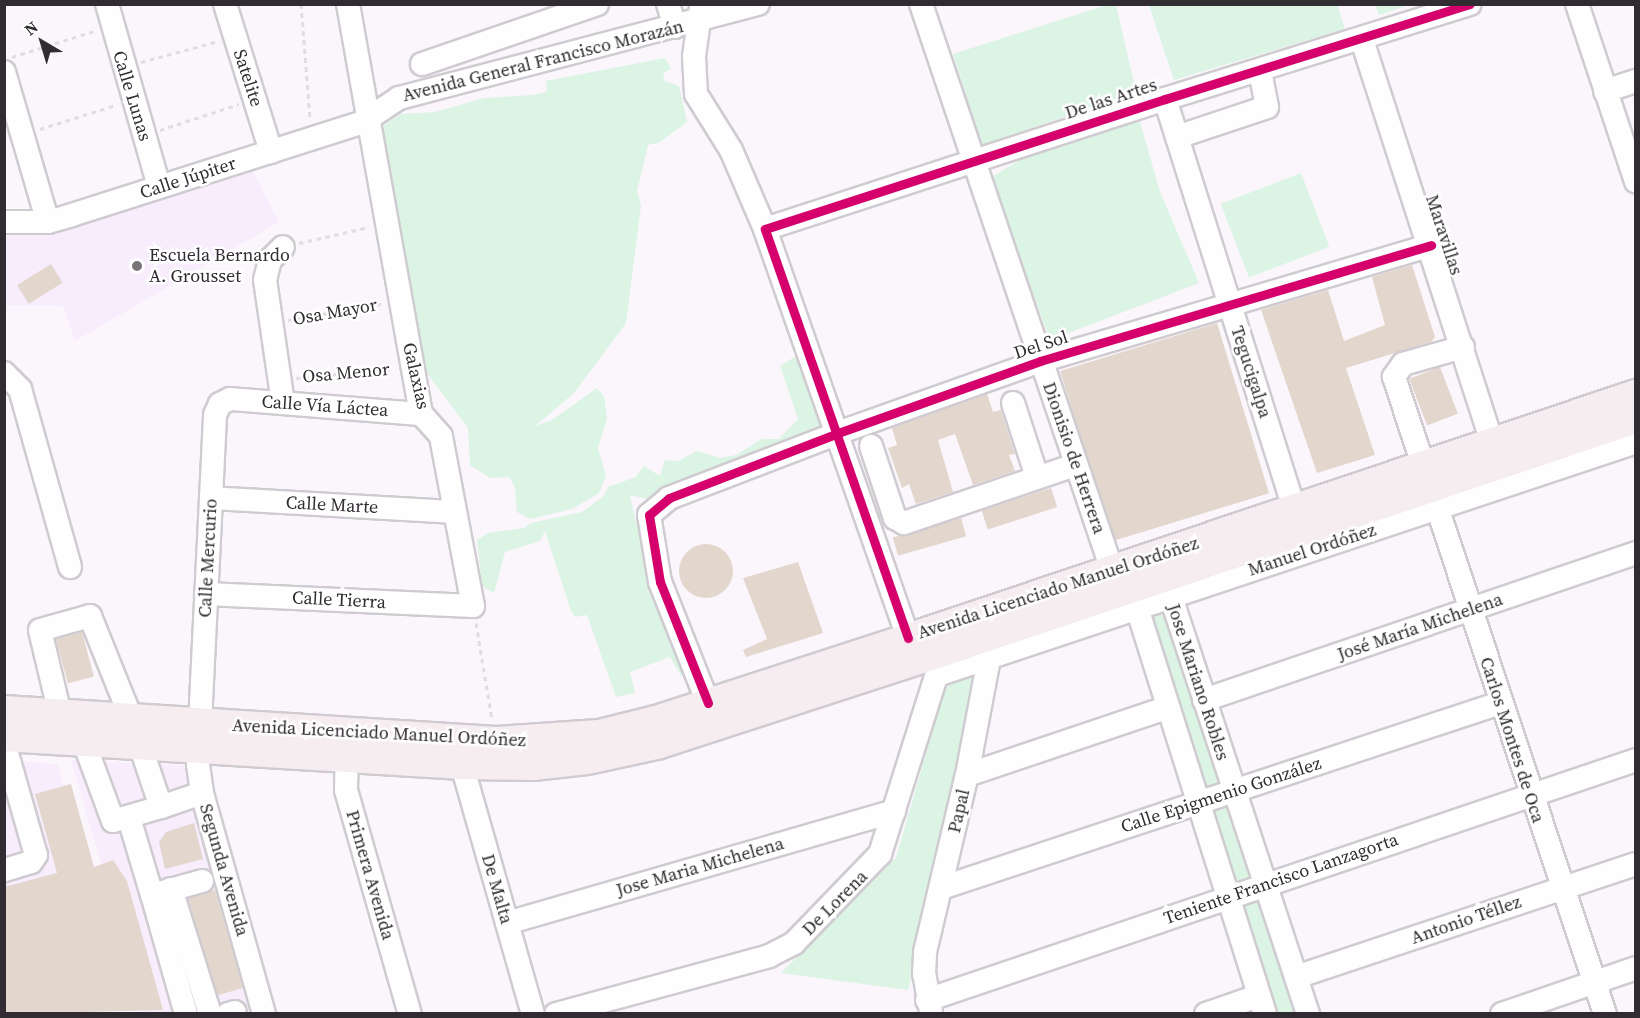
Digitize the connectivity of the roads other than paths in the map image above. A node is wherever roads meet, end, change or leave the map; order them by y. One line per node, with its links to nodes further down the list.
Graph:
1 (225, 4): 21 (street, Satelite)
2 (348, 4): 19 (street, Galaxias)
3 (597, 4): 13 (street)
4 (668, 4): 11 (street)
5 (758, 4): 9 (street, Avenida General Francisco Morazán)
6 (921, 4): 22 (street, Dionisio de Herrera)
7 (1470, 4): 12 (street, De las Artes)
8 (1578, 4): 17 (street)
9 (701, 13): 11 (street, Avenida General Francisco Morazán); 27 (street)
10 (109, 15): 24 (street, Calle Lunas)
11 (675, 27): 19 (street, Avenida General Francisco Morazán)
12 (1362, 40): 14 (street, De las Artes); 28 (street, Maravillas)
13 (422, 64)
14 (1260, 71): 18 (street, De las Artes); 20 (street)
15 (4, 72): 26 (street)
16 (1635, 81): 17 (street)
17 (1605, 91): 23 (street)
18 (1165, 99): 20 (street, Tegucigalpa); 22 (street, De las Artes)
19 (369, 120): 21 (street, Calle Júpiter); 38 (street, Galaxias)
20 (1177, 137): 30 (street, Tegucigalpa)
21 (271, 152): 24 (street, Calle Júpiter)
22 (975, 160): 27 (street, De las Artes); 32 (street, Dionisio de Herrera)
23 (1635, 181)
24 (159, 187): 26 (street, Calle Júpiter)
25 (4, 222): 26 (street, Calle Júpiter)
26 (48, 222)
27 (765, 229): 40 (street)
28 (1431, 245): 30 (street, Del Sol); 31 (street, Maravillas)
29 (283, 247): 36 (street)
30 (1229, 304): 32 (street, Del Sol); 48 (street, Tegucigalpa)
31 (1463, 347): 43 (street, Maravillas); 46 (street, Carlos Montes de Oca)
32 (1040, 361): 40 (street, Del Sol); 44 (street, Dionisio de Herrera)
33 (4, 373): 51 (street)
34 (1635, 394): 43 (main road, Avenida Licenciado Manuel Ordóñez)
35 (230, 399): 36 (street, Calle Vía Láctea); 47 (street, Calle Mercurio)
36 (283, 403): 38 (street, Calle Vía Láctea)
37 (1013, 403): 45 (street)
38 (421, 414): 49 (street, Galaxias)
39 (1635, 419): 43 (main road, Avenida Licenciado Manuel Ordóñez)
40 (838, 432): 59 (street); 63 (street, Del Sol)
41 (1635, 442): 46 (street)
42 (871, 446): 45 (street)
43 (1495, 453): 46 (main road, Avenida Licenciado Manuel Ordóñez)
44 (1075, 465): 45 (street); 53 (street, Dionisio de Herrera)
45 (1037, 477)
46 (1429, 488): 48 (main road, Avenida Licenciado Manuel Ordóñez); 52 (main road, Avenida Licenciado Manuel Ordóñez); 56 (street, Carlos Montes de Oca)
47 (211, 498): 49 (street, Calle Marte); 54 (street, Calle Mercurio)
48 (1294, 508): 52 (main road, Avenida Licenciado Manuel Ordóñez)
49 (454, 512): 55 (street, Galaxias)
50 (1635, 553): 56 (street, José María Michelena)
51 (70, 567)
52 (1165, 576): 53 (main road, Avenida Licenciado Manuel Ordóñez); 61 (street, Jose Mariano Robles)
53 (1127, 583): 58 (main road, Avenida Licenciado Manuel Ordóñez); 64 (street)
54 (206, 594): 55 (street, Calle Tierra); 68 (street, Calle Mercurio)
55 (473, 606)
56 (1468, 609): 61 (street, José María Michelena); 62 (street, Carlos Montes de Oca)
57 (950, 624): 58 (main road, Avenida Licenciado Manuel Ordóñez); 59 (main road, Avenida Licenciado Manuel Ordóñez); 60 (street, De Lorena)
58 (994, 634): 60 (main road, Avenida Licenciado Manuel Ordóñez); 75 (street, Papal)
59 (908, 638): 63 (main road, Avenida Licenciado Manuel Ordóñez)
60 (940, 664): 74 (main road, Avenida Licenciado Manuel Ordóñez); 81 (street, De Lorena)
61 (1204, 700): 76 (street, Jose Mariano Robles)
62 (1500, 702): 76 (street, Calle Epigmenio González); 78 (street, Carlos Montes de Oca)
63 (708, 703): 71 (main road, Avenida Licenciado Manuel Ordóñez)
64 (1166, 708): 75 (street); 79 (street)
65 (4, 710): 66 (main road, Avenida Licenciado Manuel Ordóñez)
66 (60, 714): 67 (main road, Avenida Licenciado Manuel Ordóñez); 67 (street)
67 (131, 717): 68 (main road, Avenida Licenciado Manuel Ordóñez); 70 (street)
68 (198, 737): 70 (main road, Avenida Licenciado Manuel Ordóñez); 71 (main road, Avenida Licenciado Manuel Ordóñez); 77 (street, Segunda Avenida)
69 (84, 742): 70 (main road, Avenida Licenciado Manuel Ordóñez); 72 (main road, Avenida Licenciado Manuel Ordóñez); 82 (street)
70 (141, 746): 80 (street)
71 (346, 746): 74 (main road, Avenida Licenciado Manuel Ordóñez); 101 (street, Primera Avenida)
72 (6, 750): 84 (street)
73 (1635, 760): 78 (street, Teniente Francisco Lanzagorta)
74 (462, 765): 91 (street, De Malta)
75 (967, 775): 87 (street, Papal)
76 (1233, 792): 79 (street, Calle Epigmenio González); 86 (street, Jose Mariano Robles)
77 (202, 793): 80 (street); 100 (street, Segunda Avenida)
78 (1530, 795): 86 (street, Teniente Francisco Lanzagorta); 88 (street, Carlos Montes de Oca)
79 (1197, 803): 87 (street, Calle Epigmenio González); 90 (street)
80 (161, 807): 82 (street)
81 (894, 810): 91 (street, Jose Maria Michelena); 95 (street, De Lorena)
82 (129, 818): 89 (street)
83 (1635, 864): 88 (street, Antonio Téllez)
84 (4, 870)
85 (202, 881): 89 (street)
86 (1265, 885): 90 (street, Teniente Francisco Lanzagorta); 93 (street, Jose Mariano Robles)
87 (941, 888): 97 (street, Papal)
88 (1561, 888): 93 (street, Antonio Téllez); 94 (street, Carlos Montes de Oca)
89 (161, 892): 98 (street); 99 (street)
90 (1227, 897): 96 (street); 97 (street, Teniente Francisco Lanzagorta)
91 (507, 923): 102 (street, De Malta)
92 (1635, 968): 94 (street)
93 (1296, 977): 105 (street, Jose Mariano Robles)
94 (1594, 982): 106 (street); 107 (street, Carlos Montes de Oca)
95 (638, 1004): 103 (street, De Lorena)
96 (1261, 1005): 104 (street)
97 (929, 1007)
98 (186, 1014)
99 (210, 1014)
100 (264, 1014)
101 (410, 1014)
102 (532, 1014)
103 (555, 1014)
104 (1206, 1014)
105 (1308, 1014)
106 (1502, 1014)
107 (1605, 1014)

